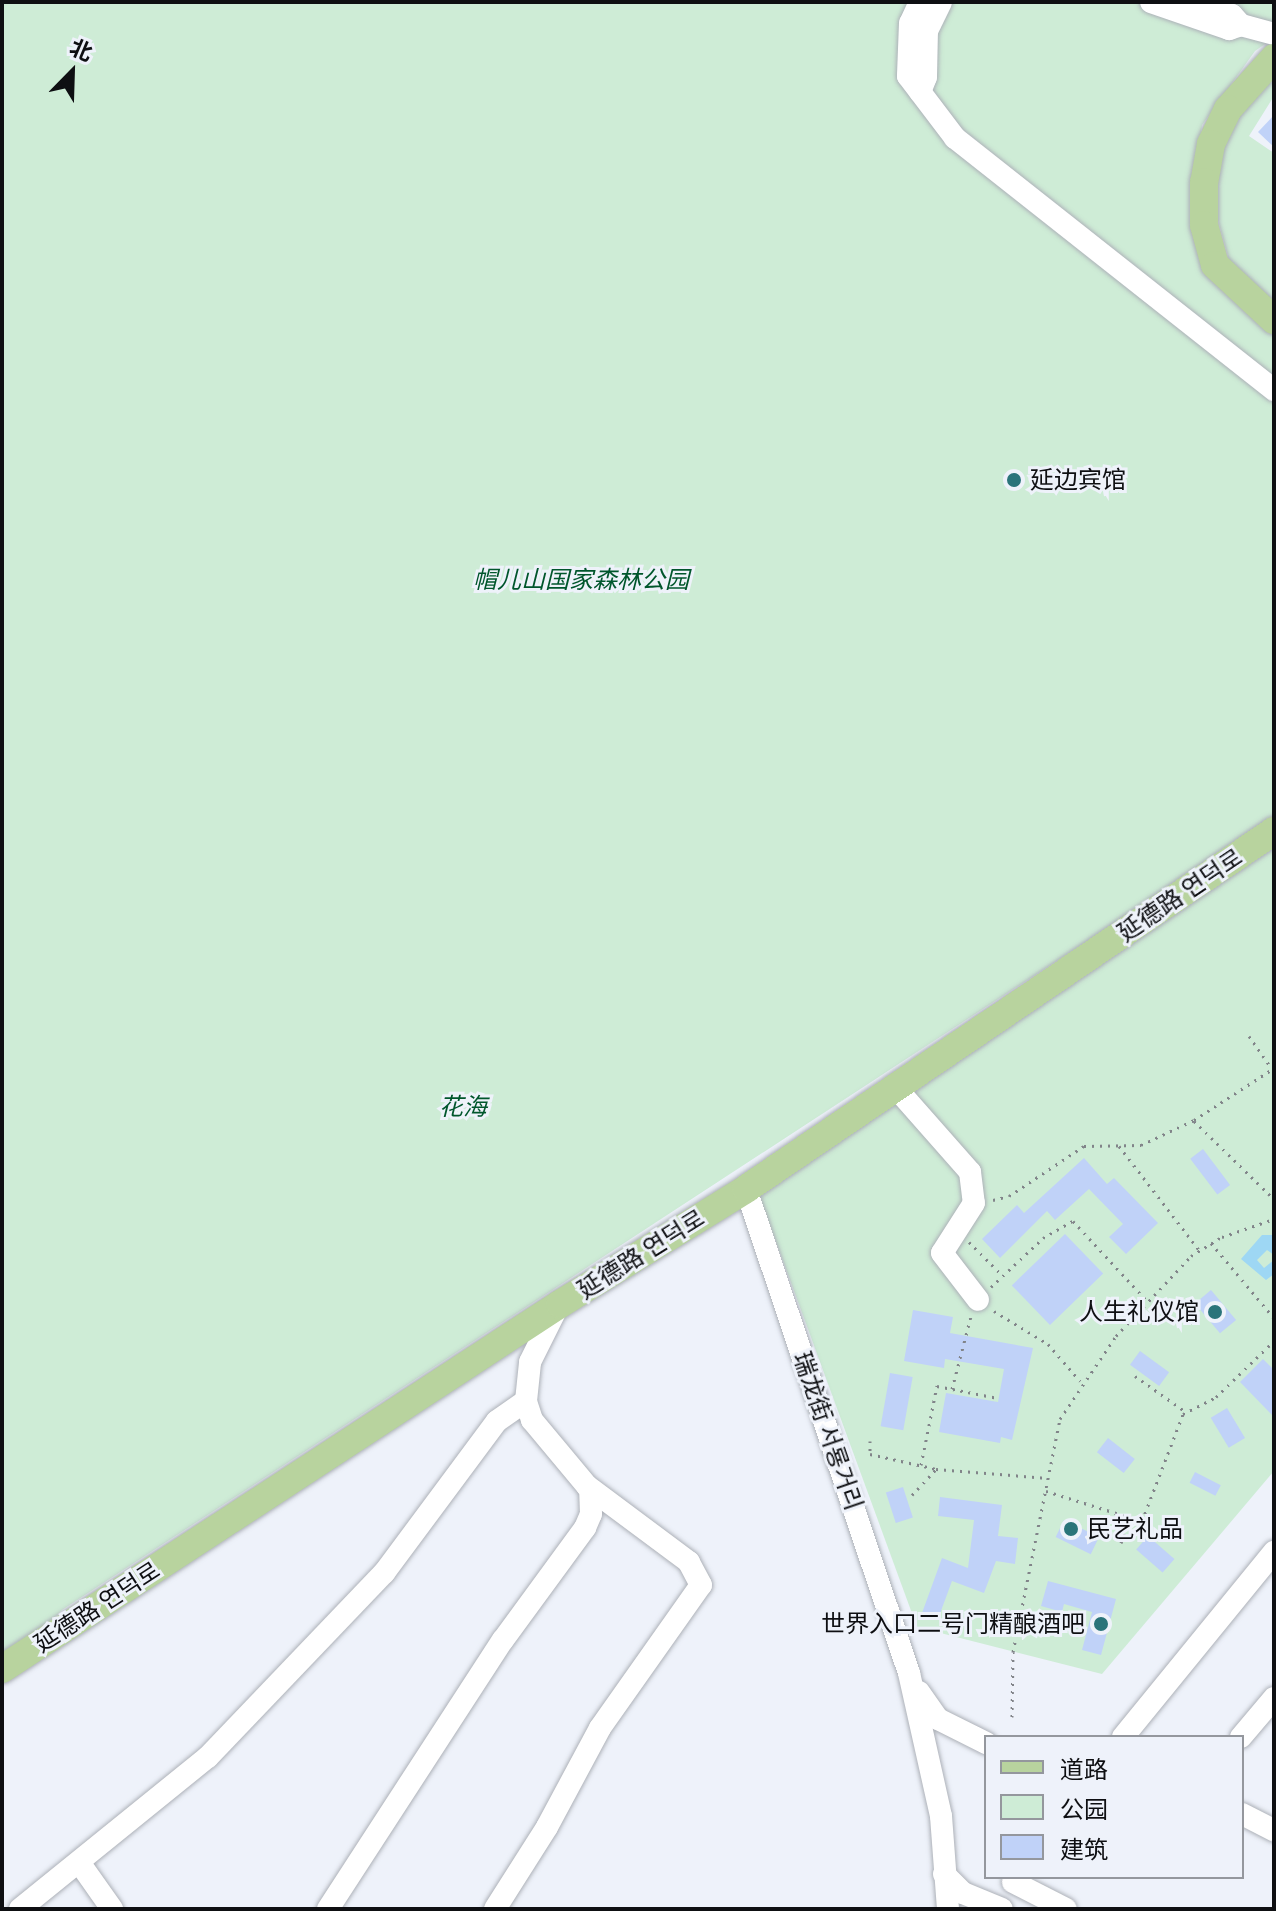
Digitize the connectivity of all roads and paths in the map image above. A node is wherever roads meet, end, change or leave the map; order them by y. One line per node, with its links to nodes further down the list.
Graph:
1 (920, 2): 8 (street)
2 (941, 2): 8 (street)
3 (1151, 2): 5 (street)
4 (1198, 2): 5 (street)
5 (1241, 25): 6 (street)
6 (1274, 34)
7 (1274, 58): 9 (main road)
8 (920, 92): 10 (street)
9 (1274, 320)
10 (1274, 390)
11 (1274, 831): 14 (main road, 延德路 연덕로)
12 (1249, 1036): 13 (path)
13 (1272, 1068): 15 (path)
14 (896, 1088): 17 (main road, 延德路 연덕로); 19 (street)
15 (1194, 1120): 16 (path); 18 (path)
16 (1119, 1146): 19 (path); 23 (path)
17 (746, 1189): 27 (main road, 延德路 연덕로); 47 (street, 瑞龙街 서룡거리)
18 (1274, 1199)
19 (974, 1203): 21 (street)
20 (1274, 1219): 22 (path)
21 (958, 1231): 24 (path); 25 (street)
22 (1211, 1243): 23 (path); 28 (path)
23 (1200, 1251): 26 (path)
24 (1003, 1276): 25 (path); 26 (path)
25 (978, 1300): 31 (path); 32 (path)
26 (1147, 1301): 31 (path)
27 (560, 1304): 34 (street); 46 (main road, 延德路 연덕로)
28 (1274, 1318)
29 (1274, 1341): 35 (path)
30 (1135, 1376): 35 (path)
31 (1081, 1383): 39 (path)
32 (952, 1389): 33 (path); 37 (path)
33 (998, 1398)
34 (526, 1401): 40 (street); 56 (street)
35 (1186, 1412): 43 (path)
36 (870, 1441): 37 (path)
37 (921, 1465): 38 (path)
38 (936, 1469): 39 (path); 42 (path)
39 (1048, 1478): 41 (path)
40 (590, 1489): 61 (street); 62 (street)
41 (1046, 1491): 43 (path); 49 (path)
42 (912, 1495)
43 (1129, 1519): 44 (path)
44 (1121, 1543)
45 (1274, 1552): 51 (street)
46 (2, 1669)
47 (909, 1673): 53 (street, 瑞龙街 서룡거리); 57 (street, 瑞龙街 서룡거리)
48 (1274, 1698): 50 (street)
49 (1012, 1717)
50 (1266, 1719): 52 (street)
51 (1123, 1735)
52 (1244, 1735)
53 (984, 1742)
54 (1244, 1815): 55 (street)
55 (1274, 1830)
56 (81, 1865): 59 (street); 60 (street)
57 (944, 1874): 63 (street, 瑞龙街 서룡거리); 64 (street)
58 (1015, 1879): 64 (street); 65 (street)
59 (20, 1909)
60 (112, 1909)
61 (328, 1909)
62 (495, 1909)
63 (948, 1909)
64 (1000, 1909)
65 (1066, 1909)

